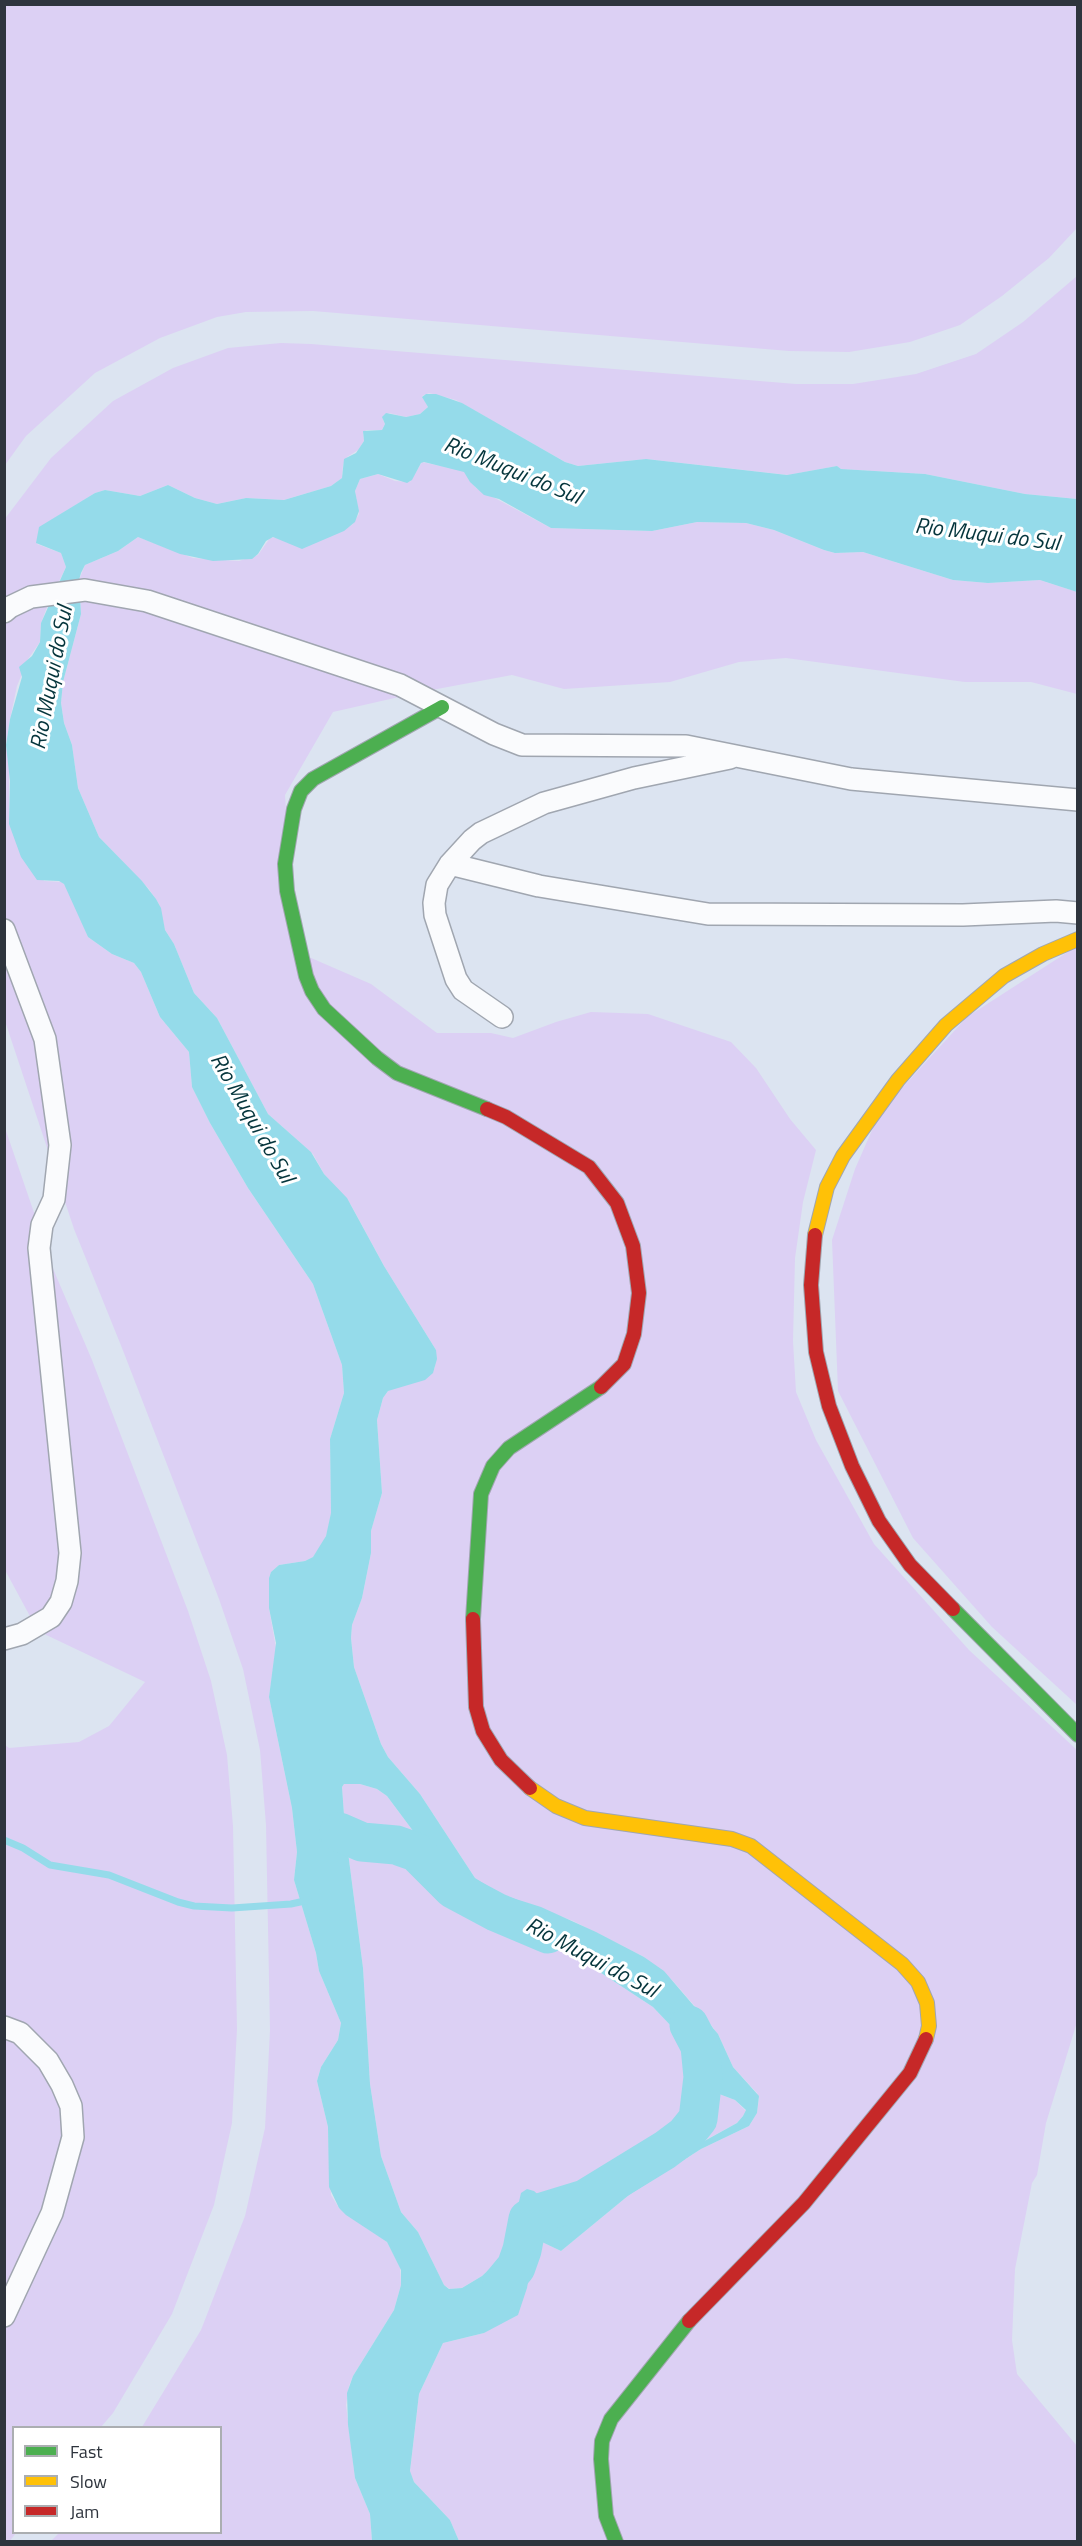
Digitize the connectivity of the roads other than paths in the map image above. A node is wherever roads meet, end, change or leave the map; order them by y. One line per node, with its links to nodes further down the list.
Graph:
1 (4, 612): 2 (street)
2 (442, 707): 3 (street); 14 (street)
3 (737, 757): 4 (street); 5 (street)
4 (1077, 800)
5 (450, 864): 6 (street); 9 (street)
6 (1077, 913)
7 (4, 930): 10 (street)
8 (1077, 939): 11 (street)
9 (502, 1017)
10 (4, 1639)
11 (1077, 1735)
12 (4, 2027): 13 (street)
13 (4, 2316)
14 (616, 2541)

